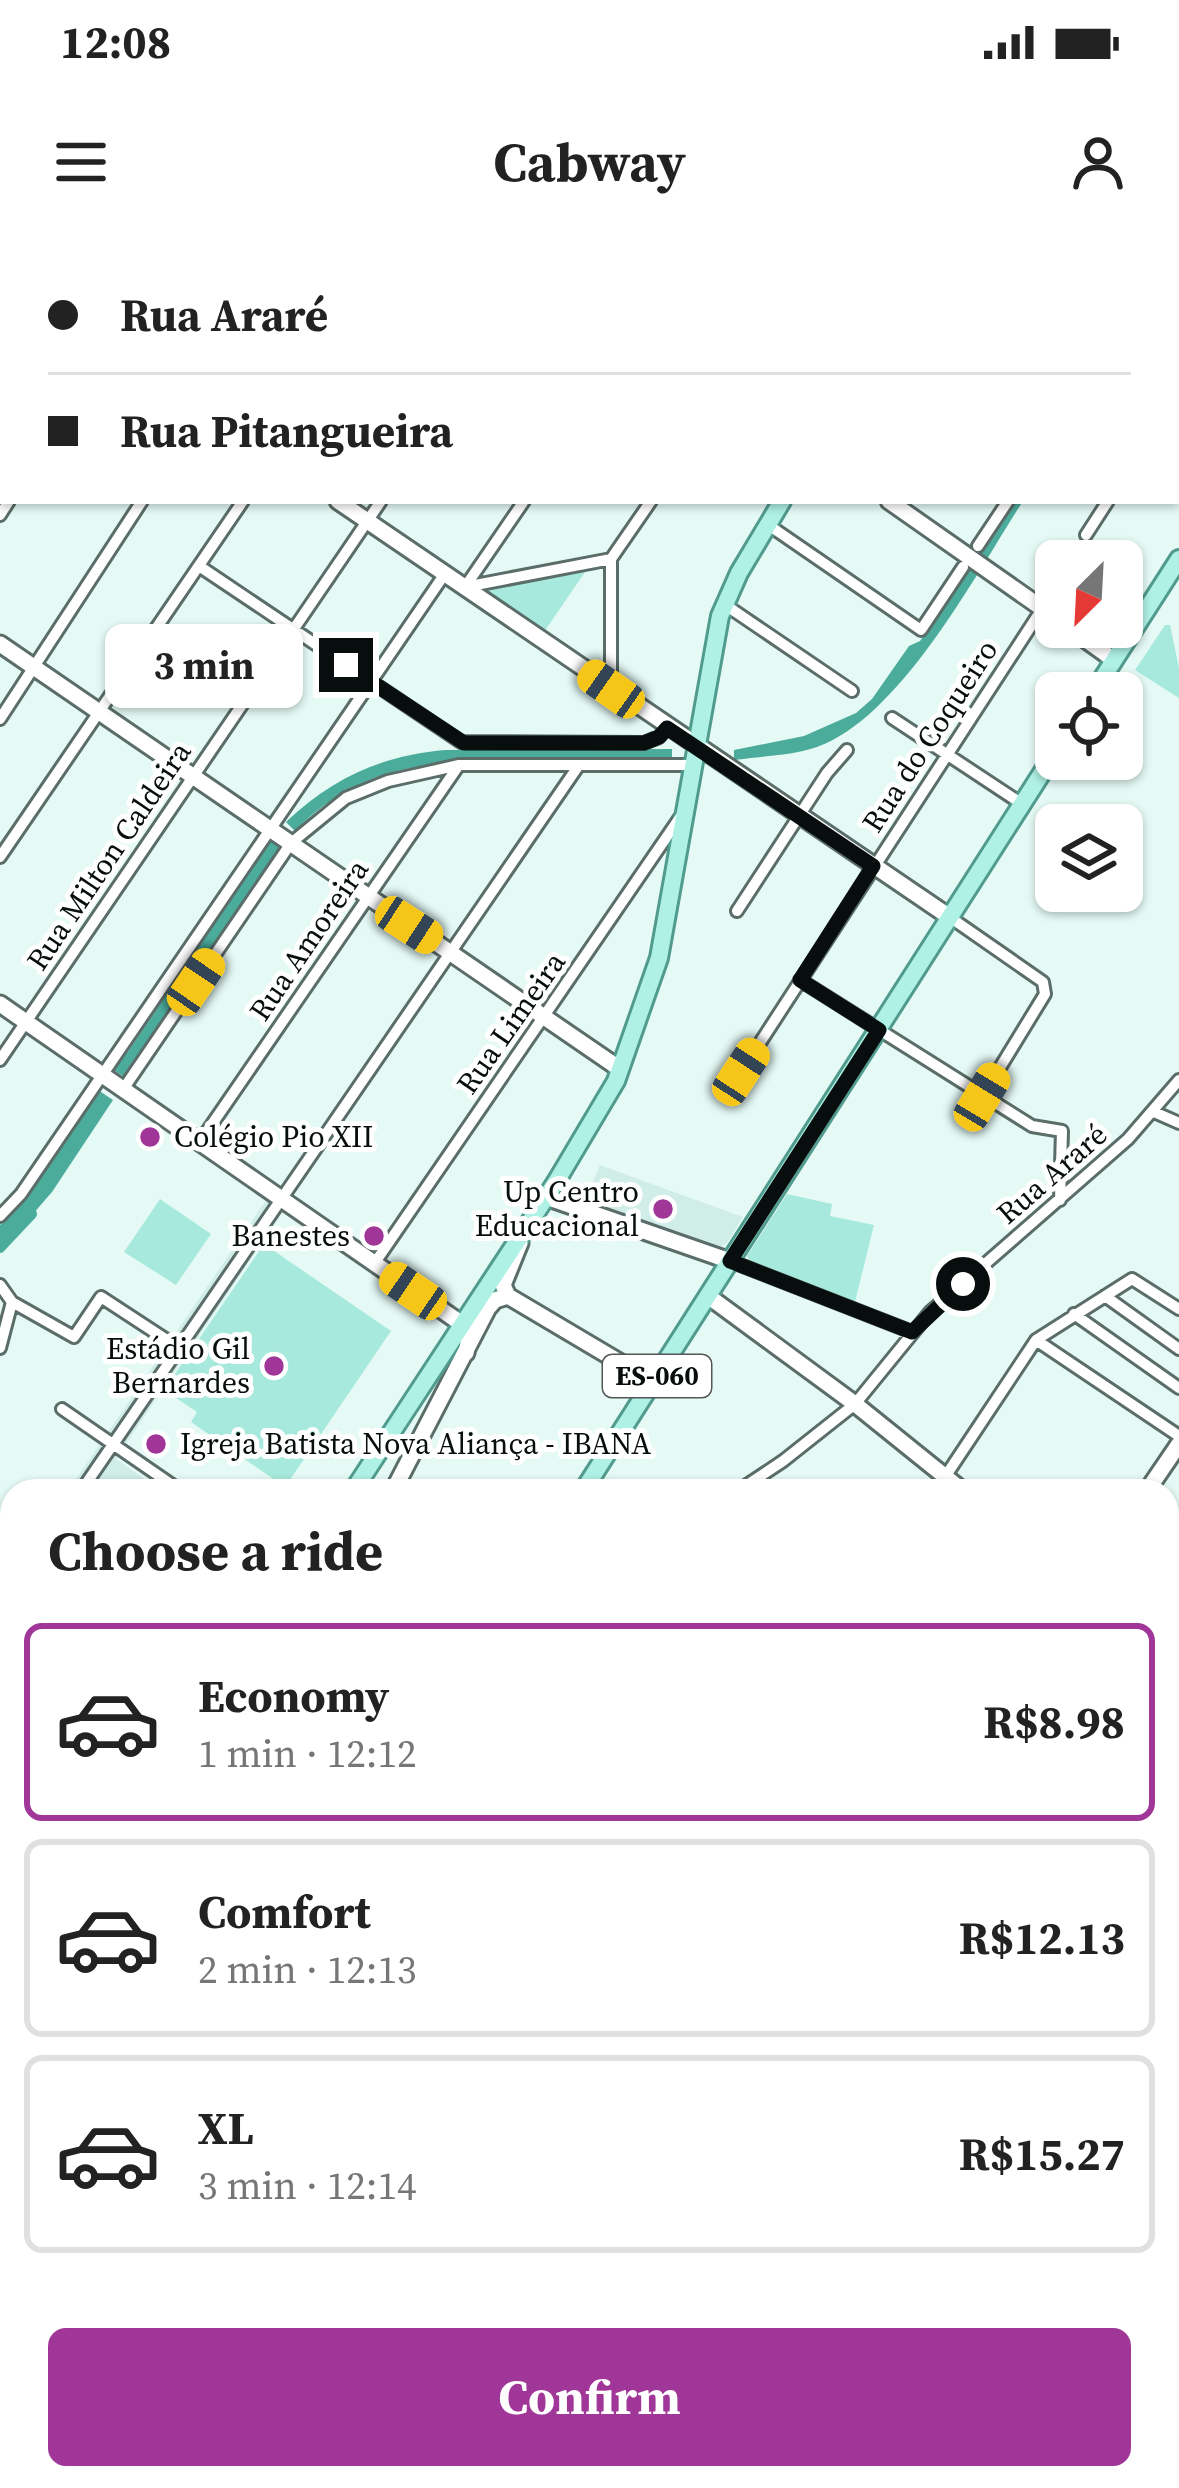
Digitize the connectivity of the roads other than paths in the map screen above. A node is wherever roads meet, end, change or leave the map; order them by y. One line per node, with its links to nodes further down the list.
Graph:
1 (140, 504): 27 (street)
2 (241, 504): 17 (street)
3 (342, 504): 11 (street)
4 (379, 504): 11 (street, Rua Milton Caldeira)
5 (522, 504): 19 (street)
6 (649, 504): 15 (street)
7 (780, 504): 12 (main road)
8 (893, 504): 16 (street)
9 (1006, 504): 16 (street)
10 (1106, 504): 13 (street)
11 (367, 521): 18 (street); 22 (street, Rua Milton Caldeira)
12 (767, 524): 16 (street); 20 (main road)
13 (1086, 535)
14 (1179, 559): 26 (main road)
15 (611, 560): 19 (street); 30 (street)
16 (974, 560): 21 (street)
17 (199, 566): 22 (street); 32 (street)
18 (444, 575): 19 (street); 29 (street)
19 (465, 587): 30 (street)
20 (724, 604): 31 (street); 38 (main road)
21 (1035, 604)
22 (290, 630): 29 (street); 41 (street, Rua Milton Caldeira)
23 (1035, 633): 37 (street, Rua do Coqueiro)
24 (0, 644): 27 (street)
25 (1097, 648): 26 (street)
26 (1114, 660): 28 (main road)
27 (34, 666): 32 (street); 34 (street)
28 (1106, 672)
29 (373, 682): 35 (street); 46 (street)
30 (611, 689): 35 (street)
31 (852, 692)
32 (101, 712): 41 (street); 47 (street)
33 (892, 718): 37 (street)
34 (0, 719)
35 (667, 728): 38 (street)
36 (847, 750): 45 (street)
37 (946, 754): 43 (street); 48 (street, Rua do Coqueiro)
38 (695, 757): 40 (street); 44 (main road); 45 (street)
39 (459, 765): 40 (street); 46 (street); 49 (street, Rua Amoreira)
40 (579, 765): 52 (street)
41 (194, 776): 46 (street); 56 (street, Rua Milton Caldeira)
42 (1037, 780): 43 (main road, ES-060)
43 (1022, 804): 51 (main road, ES-060)
44 (686, 808): 55 (street, Rua Limeira); 59 (main road)
45 (798, 816): 48 (street); 50 (street)
46 (281, 836): 49 (street); 61 (street); 61 (street)
47 (0, 856)
48 (873, 866): 51 (street); 53 (street, Rua do Coqueiro)
49 (367, 898): 52 (street); 66 (street, Rua Amoreira)
50 (737, 911)
51 (951, 918): 57 (main road, ES-060); 63 (street)
52 (451, 954): 55 (street); 69 (street)
53 (800, 980): 57 (street); 60 (street, Rua do Coqueiro)
54 (0, 1004): 56 (street)
55 (544, 1016): 59 (street); 73 (street, Rua Limeira)
56 (26, 1021): 58 (street, Rua Milton Caldeira); 61 (street)
57 (879, 1030): 63 (street); 72 (main road, ES-060)
58 (0, 1060)
59 (620, 1069): 67 (main road)
60 (741, 1072)
61 (113, 1080): 66 (street); 70 (street)
62 (1179, 1080): 64 (street, Rua Araré)
63 (982, 1097): 68 (street)
64 (1154, 1112): 65 (street); 68 (street, Rua Araré)
65 (1179, 1123)
66 (200, 1143): 69 (street)
67 (546, 1197): 71 (main road); 72 (street)
68 (1060, 1200): 82 (street, Rua Araré)
69 (282, 1201): 73 (street); 85 (street)
70 (0, 1216)
71 (522, 1234): 75 (street); 81 (main road)
72 (730, 1261): 76 (main road, ES-060); 82 (street)
73 (374, 1264): 81 (street)
74 (0, 1285): 78 (street)
75 (508, 1296): 87 (street); 88 (street)
76 (708, 1296): 88 (main road, ES-060); 90 (street)
77 (1105, 1296): 79 (street); 80 (street); 86 (street)
78 (12, 1302): 84 (street); 85 (street)
79 (1179, 1310)
80 (1074, 1314): 83 (street); 89 (street)
81 (462, 1324): 87 (street); 96 (main road)
82 (912, 1332): 90 (street, Rua Araré)
83 (1036, 1340): 92 (street); 101 (street)
84 (0, 1348)
85 (178, 1348): 93 (street)
86 (1179, 1349)
87 (466, 1353): 97 (street)
88 (653, 1382): 98 (main road, ES-060)
89 (1179, 1388)
90 (855, 1404): 99 (street, Rua Araré); 100 (street)
91 (62, 1408): 93 (street)
92 (1179, 1440): 102 (street)
93 (113, 1444): 94 (street); 95 (street)
94 (89, 1479)
95 (164, 1479)
96 (361, 1479)
97 (399, 1479)
98 (591, 1479)
99 (756, 1479)
100 (935, 1479)
101 (943, 1479)
102 (1155, 1479)

